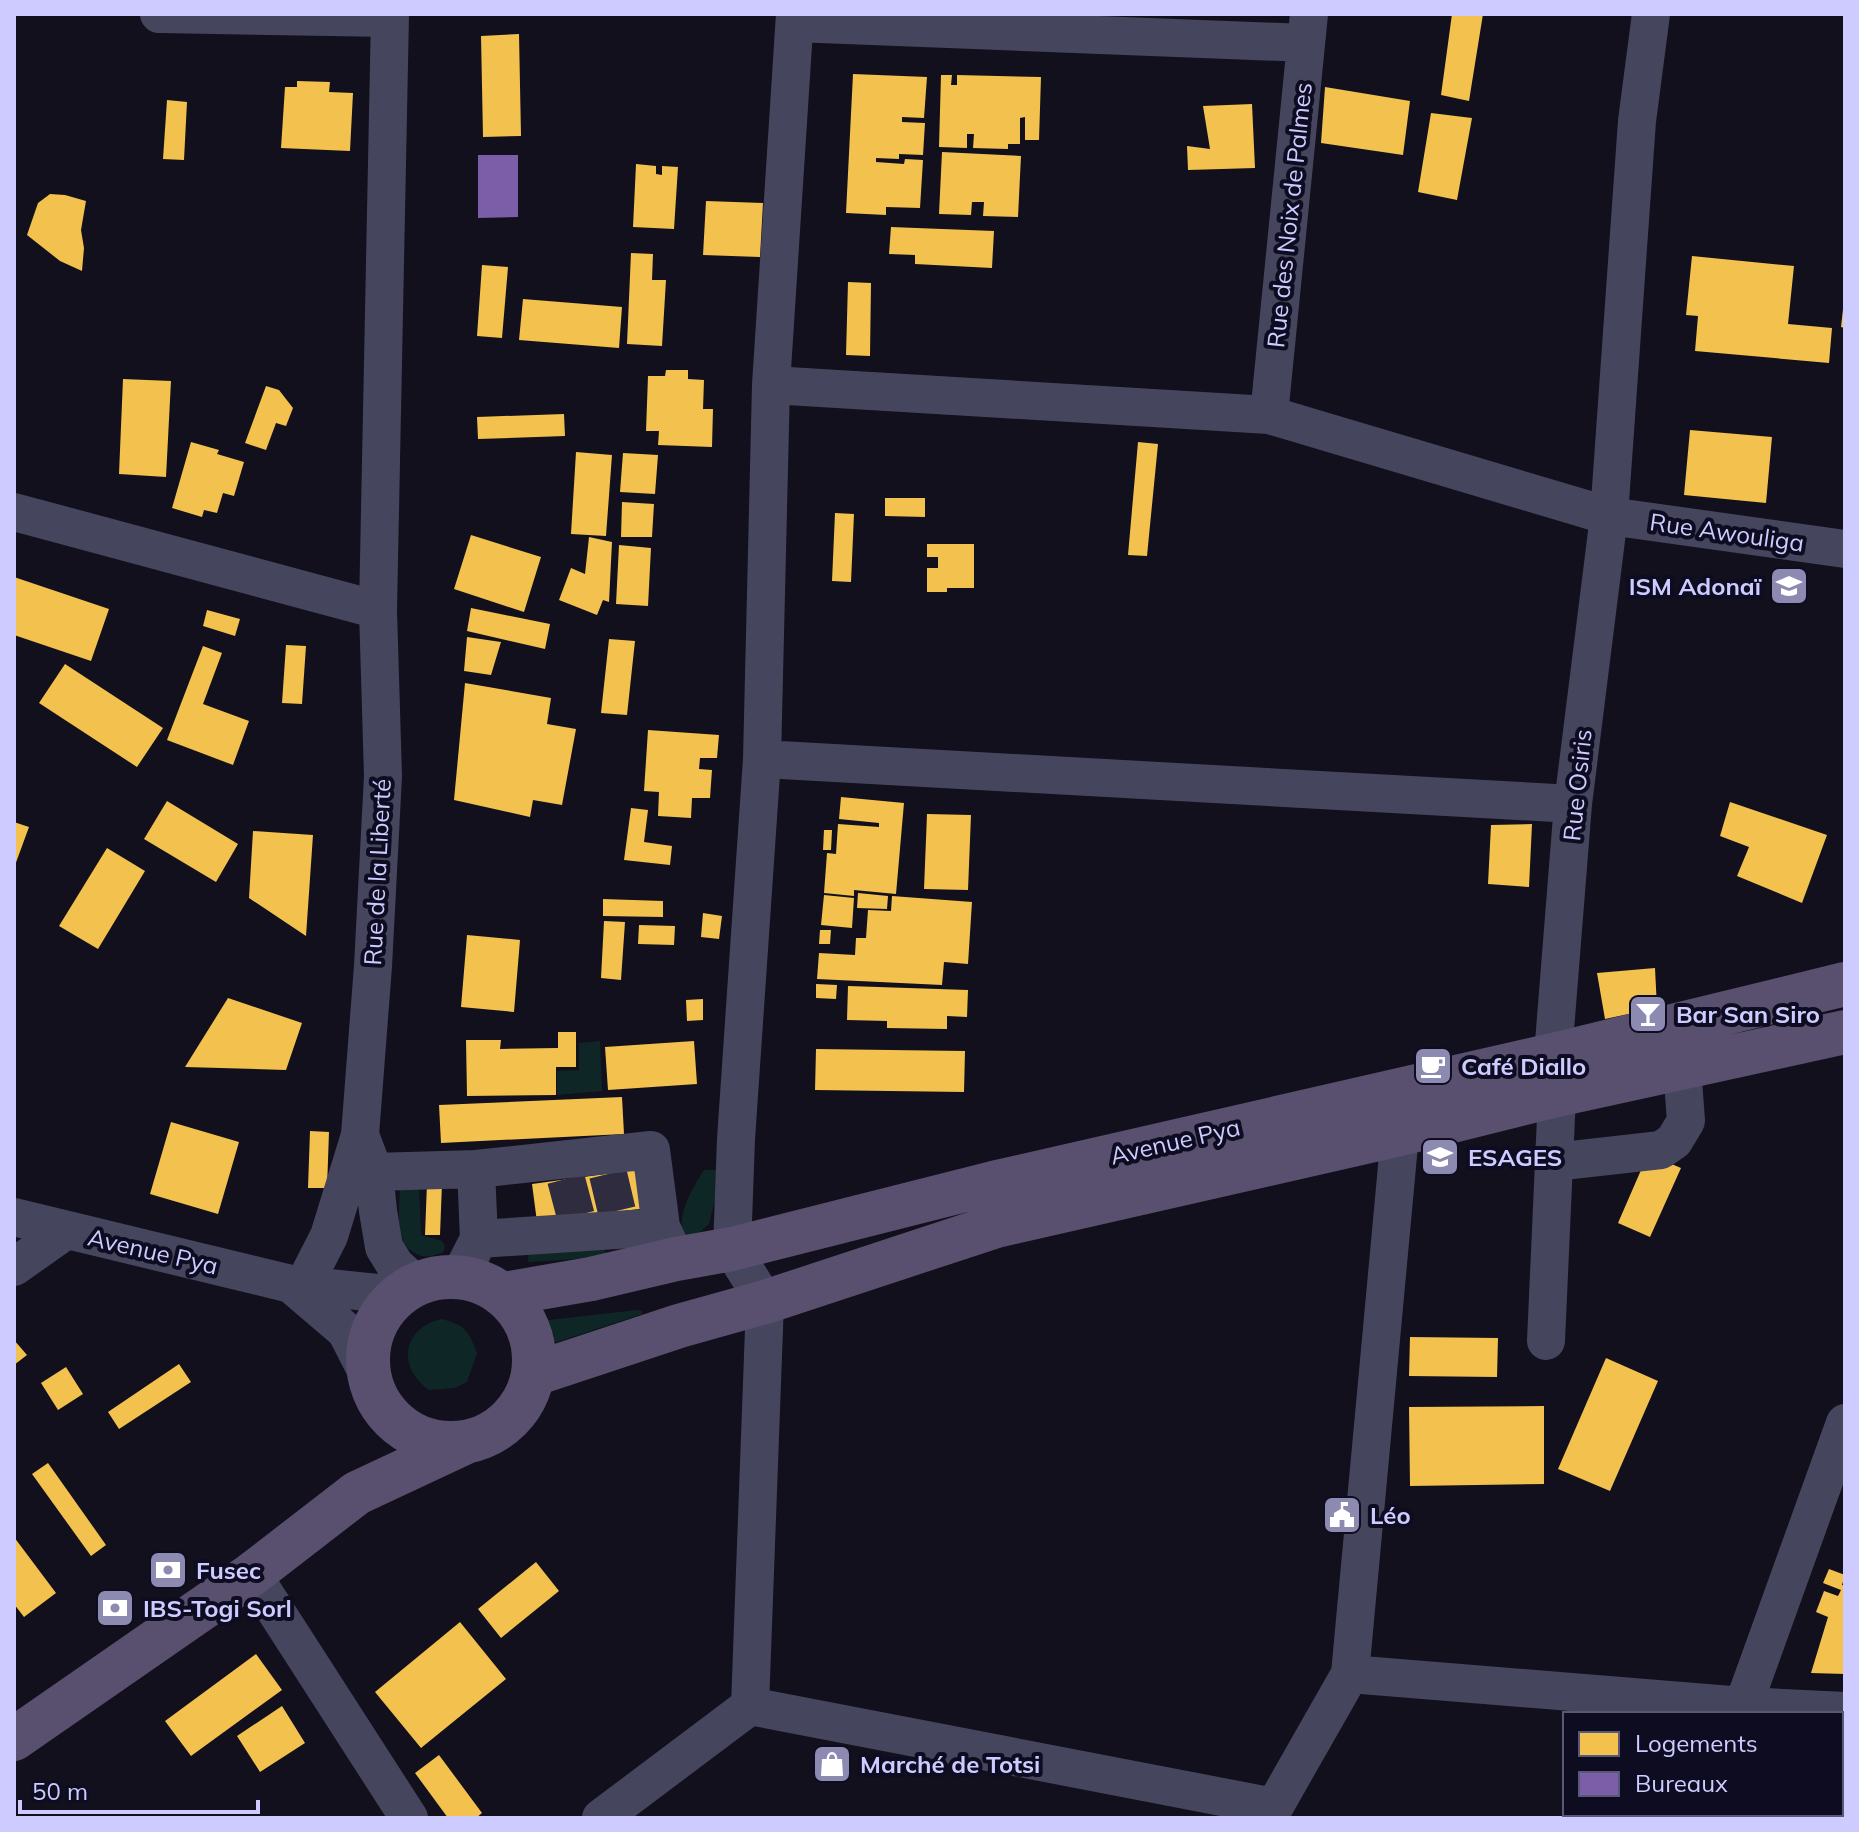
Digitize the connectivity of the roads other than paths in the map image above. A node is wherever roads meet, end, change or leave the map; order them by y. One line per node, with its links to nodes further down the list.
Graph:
1 (159, 14): 3 (street)
2 (1651, 14): 9 (street, Rue Osiris)
3 (390, 16): 11 (street, Rue de la Liberté)
4 (795, 19): 5 (street); 6 (street)
5 (1307, 28): 7 (street, Rue des Noix de Palmes)
6 (771, 385): 7 (street, Rue Awouliga); 12 (street)
7 (1269, 415): 9 (street, Rue Awouliga)
8 (14, 512): 11 (street)
9 (1609, 516): 10 (street, Rue Awouliga); 13 (street, Rue Osiris)
10 (1845, 549)
11 (378, 610): 19 (street, Rue de la Liberté)
12 (762, 759): 13 (street); 26 (street)
13 (1573, 804): 17 (street, Rue Osiris)
14 (1845, 984): 16 (main road, Avenue Pya)
15 (1845, 1032): 16 (main road, Avenue Pya)
16 (1677, 1047): 17 (main road, Avenue Pya); 20 (street)
17 (1555, 1075): 18 (main road, Avenue Pya); 20 (street, Rue Osiris); 26 (main road, Avenue Pya)
18 (1400, 1134): 32 (main road, Avenue Pya); 41 (street)
19 (360, 1135): 22 (street); 29 (street)
20 (1554, 1162): 33 (street, Rue Osiris)
21 (476, 1169): 22 (street); 25 (street); 27 (street)
22 (374, 1172): 30 (street)
23 (14, 1217): 24 (street, Avenue Pya)
24 (65, 1231): 28 (street); 29 (street, Avenue Pya)
25 (669, 1243): 26 (main road, Avenue Pya); 27 (street); 31 (main road, Avenue Pya)
26 (732, 1249): 32 (street)
27 (470, 1257): 30 (main road); 31 (main road)
28 (14, 1267)
29 (298, 1285): 30 (street, Avenue Pya); 35 (street)
30 (407, 1290): 35 (main road)
31 (504, 1294): 34 (main road)
32 (765, 1302): 34 (main road, Avenue Pya); 42 (street)
33 (1546, 1341)
34 (534, 1374): 38 (main road)
35 (369, 1376): 37 (main road)
36 (1845, 1423): 43 (street)
37 (399, 1425): 38 (main road); 39 (main road)
38 (466, 1442): 39 (main road)
39 (357, 1493): 40 (main road)
40 (252, 1574): 45 (main road); 47 (street)
41 (1350, 1674): 43 (street); 46 (street)
42 (750, 1706): 46 (street); 48 (street)
43 (1740, 1710): 44 (street)
44 (1845, 1711)
45 (14, 1739)
46 (1271, 1813)
47 (409, 1818)
48 (601, 1818)

